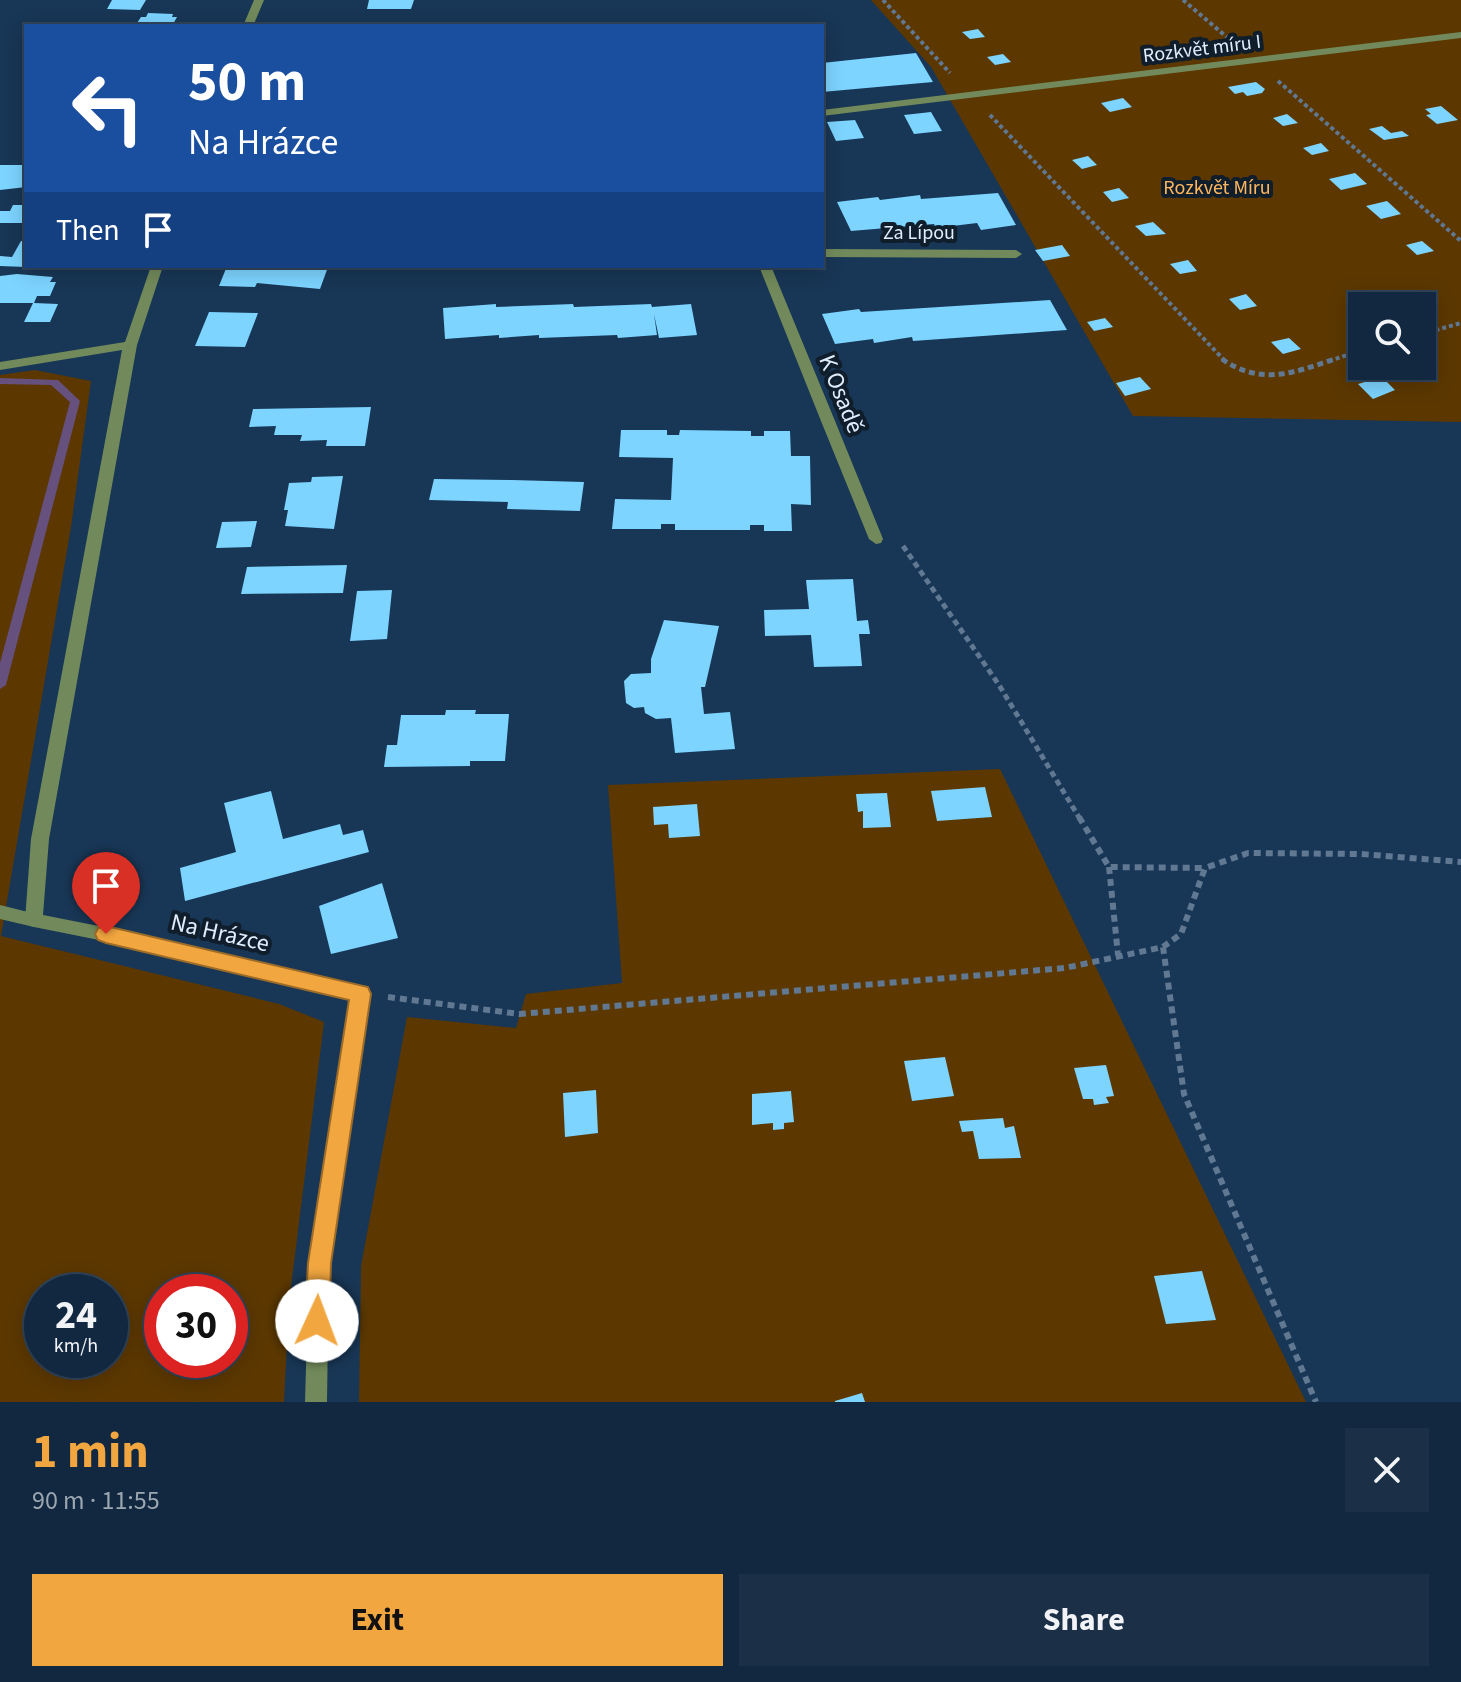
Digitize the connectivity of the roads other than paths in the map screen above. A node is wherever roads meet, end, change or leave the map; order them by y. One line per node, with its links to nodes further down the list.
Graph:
1 (259, 0): 2 (street)
2 (249, 24)
3 (1461, 35): 4 (street, Rozkvět míru I)
4 (824, 113)
5 (824, 253): 6 (street, Za Lípou)
6 (1016, 254)
7 (156, 268): 9 (street)
8 (766, 268): 11 (street, K Osadě)
9 (130, 345): 10 (street); 13 (street)
10 (0, 366)
11 (876, 539)
12 (0, 912): 13 (street, Na Hrázce)
13 (34, 920): 14 (street, Na Hrázce)
14 (316, 1402)

